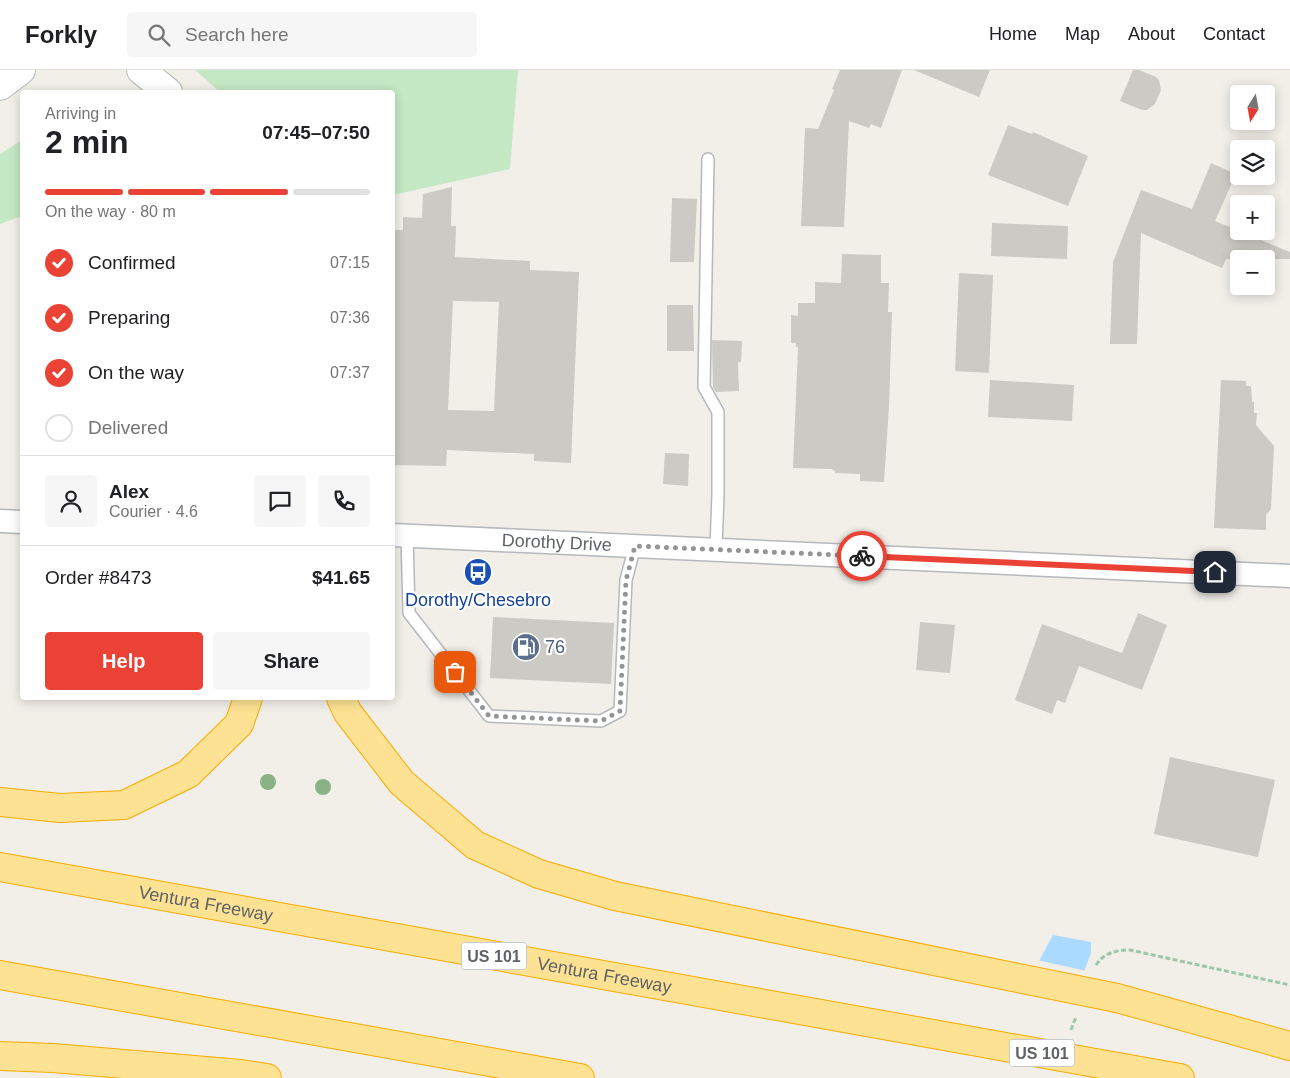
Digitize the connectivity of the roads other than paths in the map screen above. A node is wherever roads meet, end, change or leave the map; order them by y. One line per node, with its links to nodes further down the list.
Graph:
1 (21, 70): 3 (street)
2 (141, 70): 4 (street)
3 (0, 86)
4 (166, 90)
5 (708, 159): 10 (lane)
6 (0, 521): 7 (street)
7 (20, 522)
8 (400, 536): 9 (street, Dorothy Drive); 9 (lane)
9 (635, 546): 10 (street, Dorothy Drive)
10 (716, 549): 11 (street, Dorothy Drive)
11 (1290, 576)
12 (247, 700): 14 (highway)
13 (342, 700): 17 (highway, bridge)
14 (0, 802)
15 (0, 867): 21 (highway, Ventura Freeway / US 101, bridge)
16 (0, 975): 20 (highway)
17 (1290, 1046)
18 (0, 1056): 19 (highway)
19 (267, 1078)
20 (580, 1078)
21 (1180, 1078)

